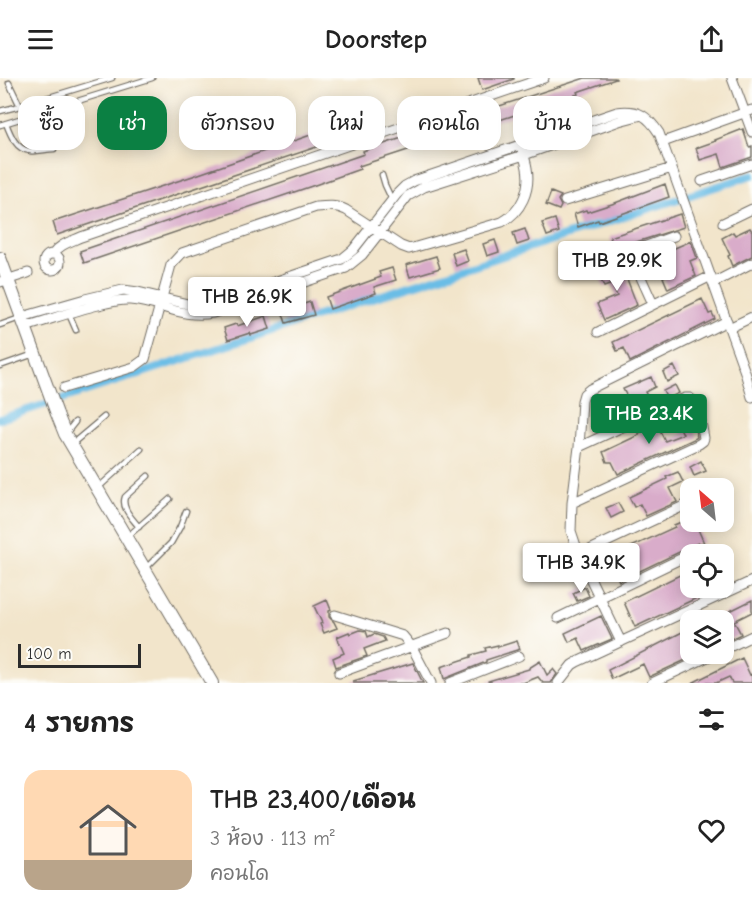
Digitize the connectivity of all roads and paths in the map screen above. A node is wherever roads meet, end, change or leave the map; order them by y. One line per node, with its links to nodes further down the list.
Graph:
1 (112, 78): 6 (lane)
2 (152, 78): 13 (lane)
3 (543, 78): 38 (street)
4 (732, 78): 10 (street)
5 (9, 83): 7 (lane)
6 (53, 96)
7 (18, 102)
8 (18, 106): 9 (lane)
9 (0, 111)
10 (748, 111): 15 (street); 16 (street)
11 (642, 115): 12 (street); 16 (street); 22 (street)
12 (592, 120)
13 (6, 123): 14 (lane); 17 (lane)
14 (0, 125)
15 (752, 132)
16 (663, 142): 24 (street)
17 (18, 144)
18 (513, 146): 27 (street)
19 (25, 150): 20 (lane)
20 (42, 150)
21 (522, 150): 22 (street)
22 (524, 155): 31 (street); 31 (street)
23 (752, 164): 26 (street)
24 (672, 168): 28 (street); 37 (street)
25 (382, 175): 27 (lane)
26 (702, 181)
27 (392, 200): 31 (street)
28 (565, 201)
29 (752, 209): 30 (street)
30 (723, 223)
31 (375, 229): 39 (street); 39 (street)
32 (674, 236): 33 (street)
33 (629, 251): 36 (street); 41 (street)
34 (0, 258): 38 (street)
35 (752, 263): 37 (street)
36 (597, 264)
37 (712, 279): 41 (street); 46 (street)
38 (4, 280): 44 (street)
39 (162, 302): 40 (street); 52 (street)
40 (86, 303): 42 (street); 44 (street)
41 (653, 304): 48 (street)
42 (69, 314): 44 (street); 47 (lane)
43 (752, 317): 46 (street)
44 (24, 322): 45 (lane); 49 (street)
45 (0, 325)
46 (728, 325): 51 (street); 57 (street)
47 (76, 330)
48 (598, 332)
49 (35, 354): 50 (lane); 56 (street)
50 (0, 366)
51 (749, 370): 53 (street)
52 (64, 388)
53 (752, 397)
54 (104, 417): 56 (lane)
55 (75, 422): 56 (lane)
56 (68, 440): 60 (street)
57 (579, 447): 62 (street); 62 (street)
58 (141, 449): 60 (lane)
59 (148, 476): 65 (lane)
60 (97, 489): 66 (street)
61 (170, 499): 65 (lane)
62 (572, 503): 67 (street)
63 (680, 508): 67 (street)
64 (186, 511): 69 (lane)
65 (139, 527): 66 (lane)
66 (126, 537): 69 (street)
67 (579, 555): 71 (street)
68 (680, 559): 71 (street)
69 (145, 569): 82 (street)
70 (752, 581): 76 (street)
71 (600, 598): 73 (street); 76 (street)
72 (335, 615): 78 (street)
73 (558, 618)
74 (448, 633): 78 (street)
75 (752, 636): 77 (street)
76 (621, 642): 85 (street)
77 (734, 645)
78 (412, 647): 81 (street); 83 (street)
79 (519, 656): 84 (street)
80 (693, 664): 86 (street)
81 (339, 673)
82 (209, 679)
83 (431, 683)
84 (450, 683)
85 (558, 683)
86 (652, 683)

